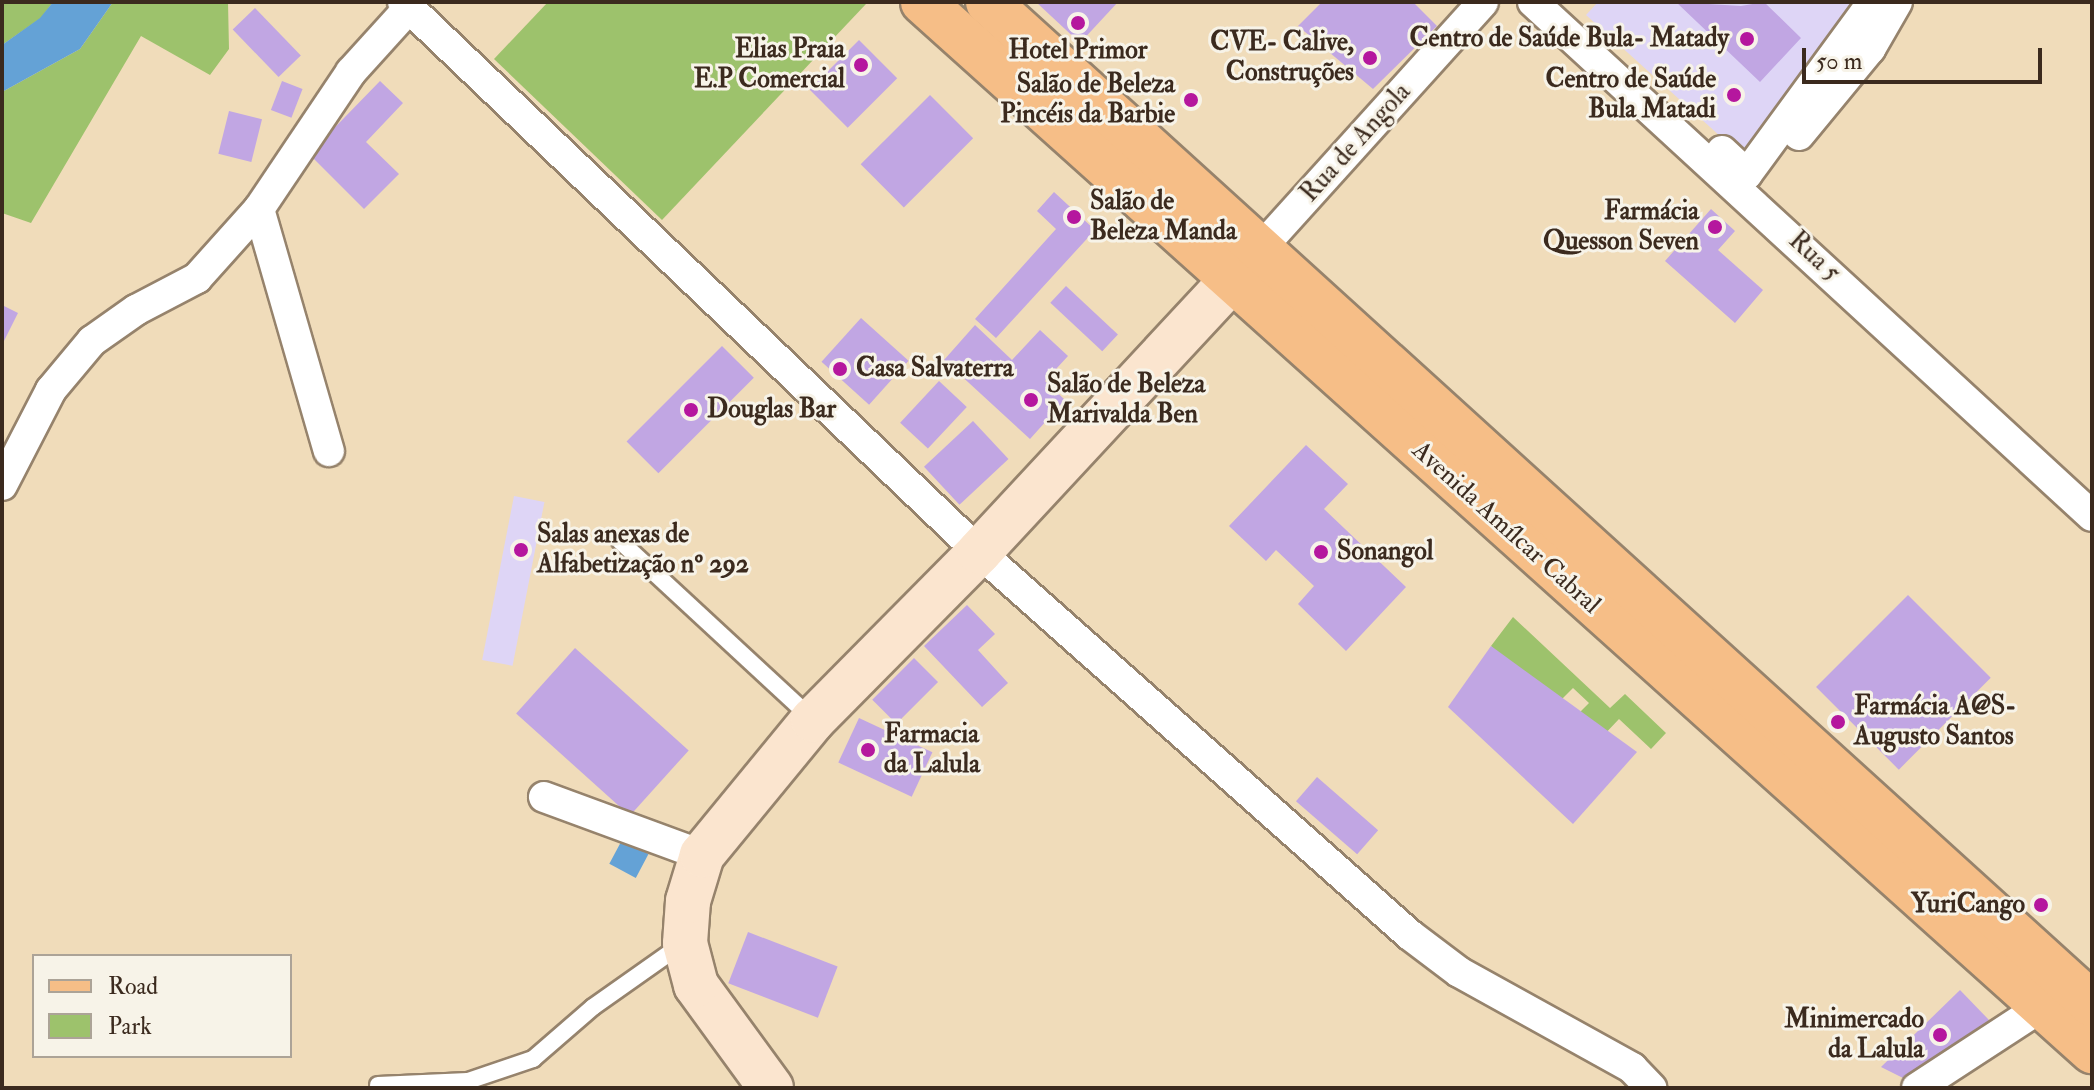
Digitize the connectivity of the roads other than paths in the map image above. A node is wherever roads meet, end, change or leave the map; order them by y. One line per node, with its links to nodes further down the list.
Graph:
1 (923, 2): 12 (main road, Avenida Amílcar Cabral)
2 (988, 2): 11 (main road, Avenida Amílcar Cabral)
3 (1483, 2): 11 (street, Rua de Angola)
4 (1533, 2): 9 (street, Rua 5)
5 (1557, 2): 6 (street)
6 (1873, 2)
7 (1897, 2): 9 (street)
8 (406, 5): 10 (street); 17 (street)
9 (1748, 197): 15 (street, Rua 5)
10 (259, 209): 13 (street); 14 (street)
11 (1261, 248): 12 (street); 22 (main road, Avenida Amílcar Cabral)
12 (1230, 283): 17 (street); 23 (main road, Avenida Amílcar Cabral)
13 (329, 451)
14 (2, 485)
15 (2092, 516)
16 (620, 541): 18 (lane)
17 (979, 552): 18 (street); 27 (street)
18 (813, 720): 20 (street)
19 (544, 797): 20 (street)
20 (702, 855): 21 (street)
21 (685, 943): 25 (lane); 26 (street)
22 (2092, 1004)
23 (2043, 1006): 24 (main road, Avenida Amílcar Cabral); 28 (street)
24 (2092, 1051)
25 (378, 1085)
26 (771, 1088)
27 (1651, 1088)
28 (1917, 1088)

